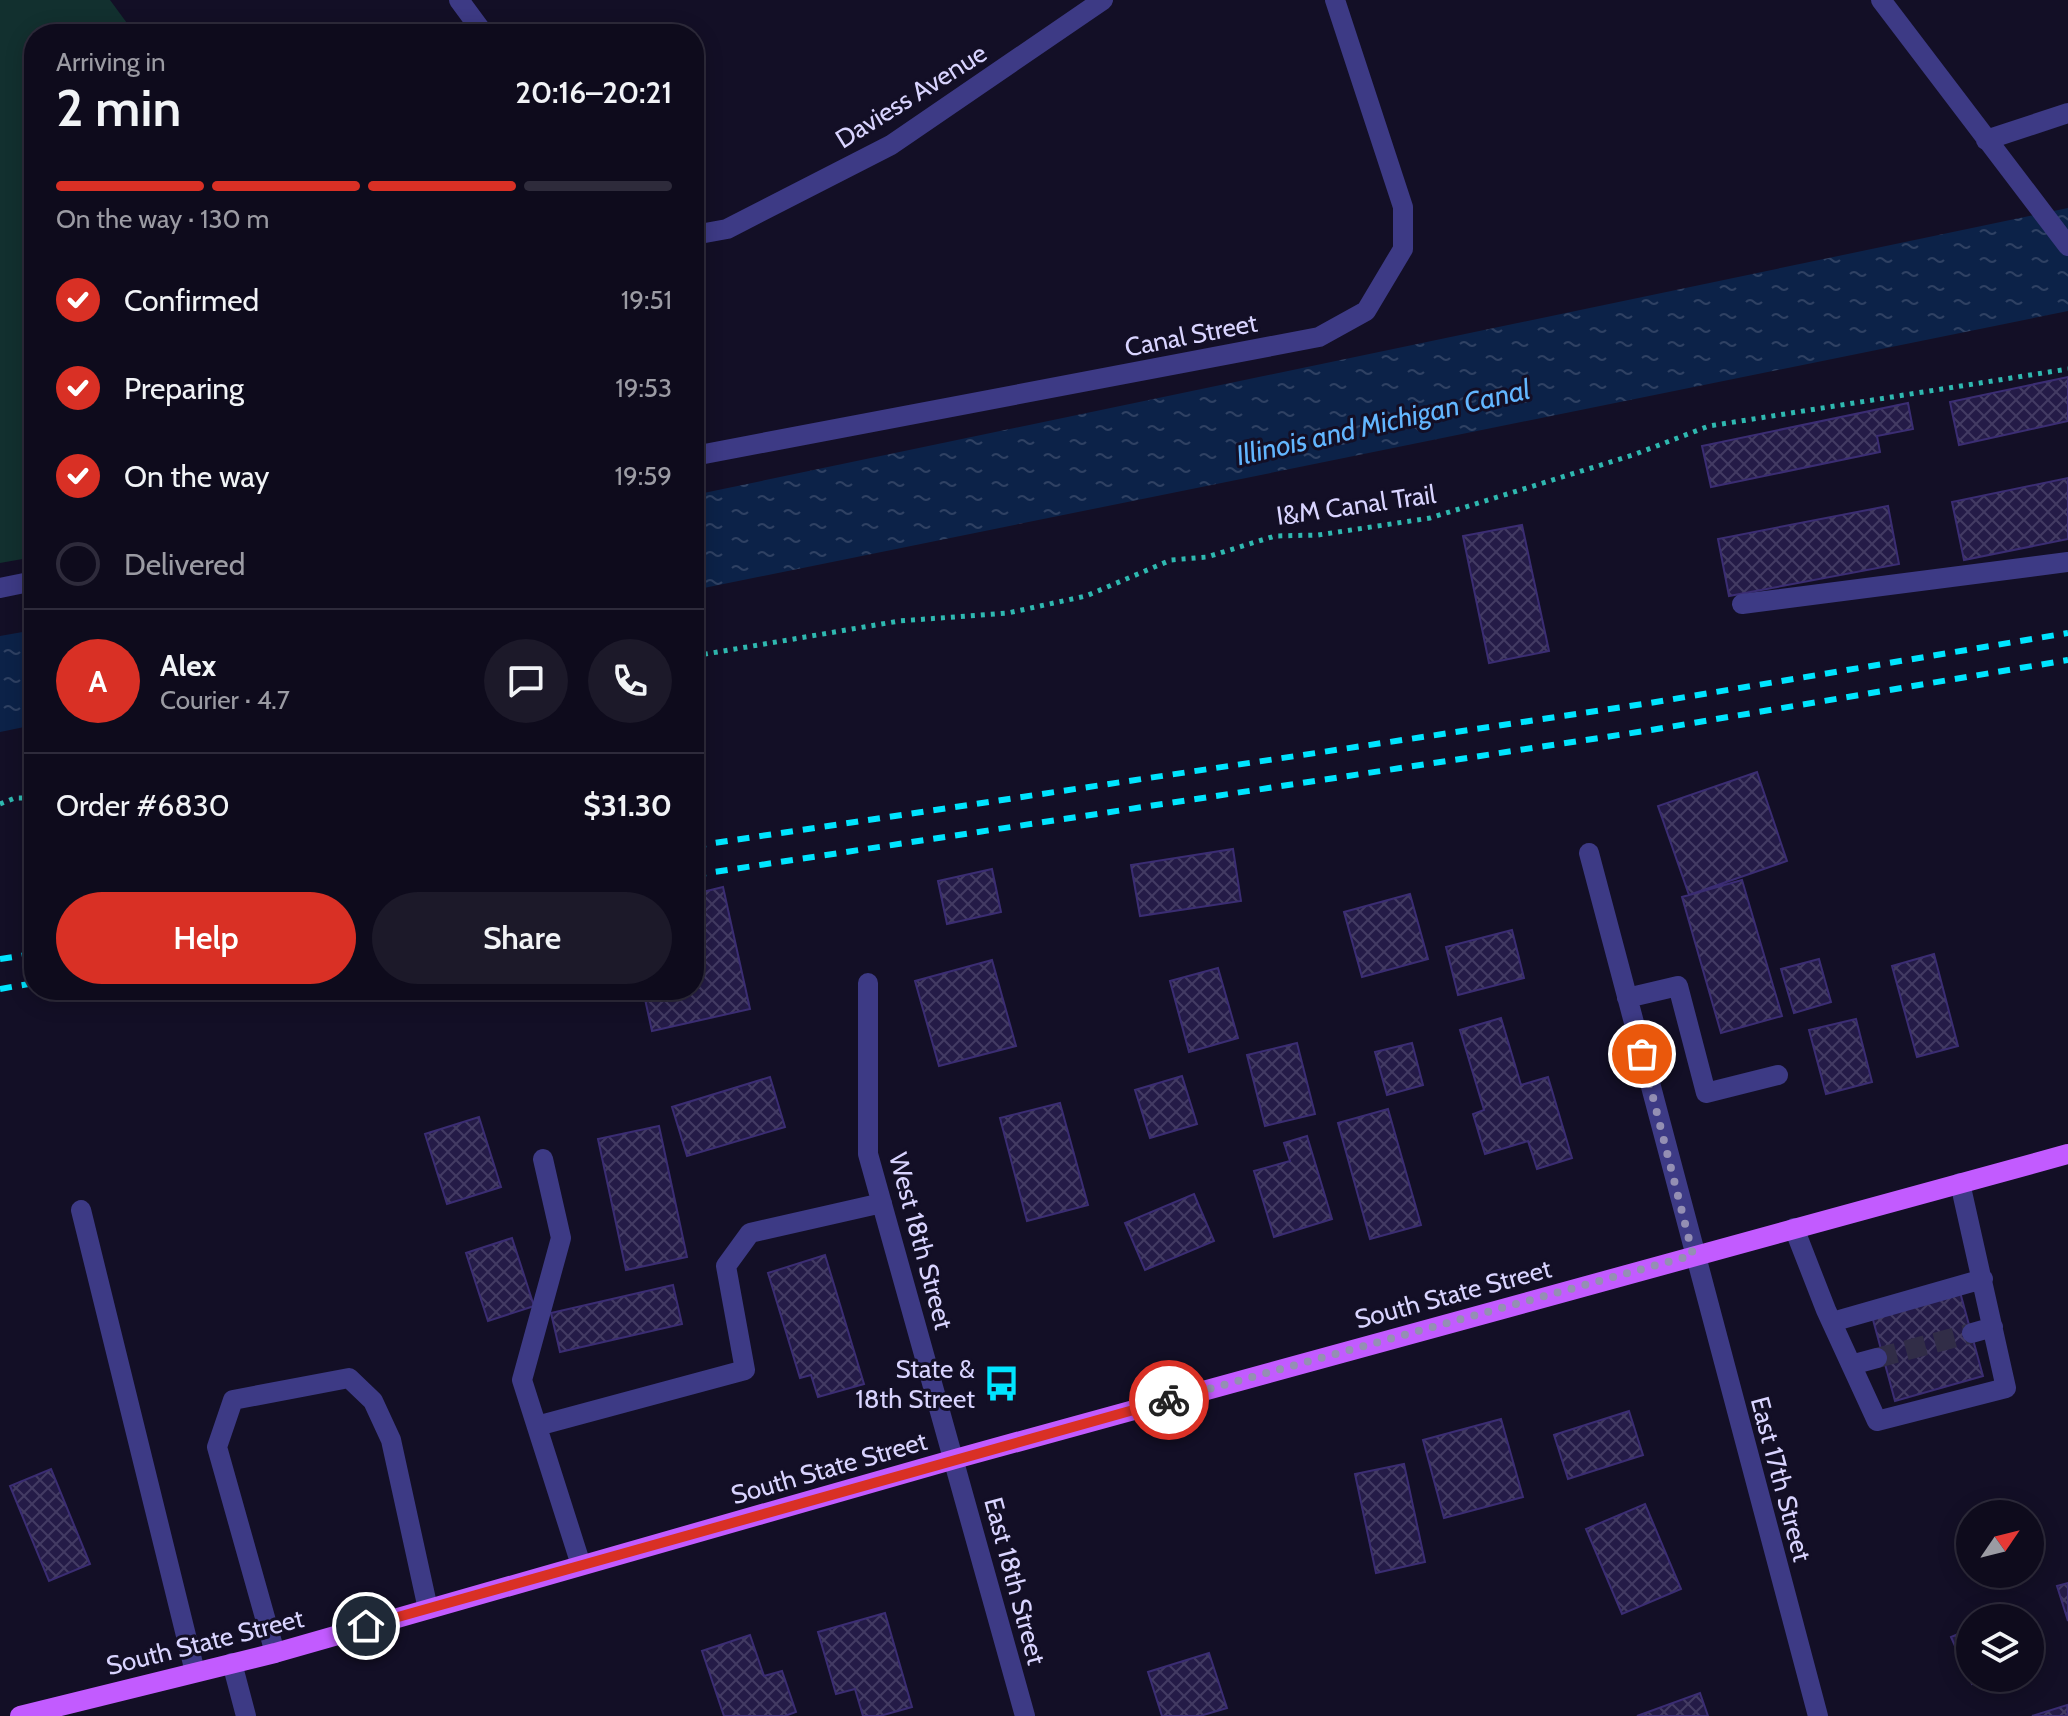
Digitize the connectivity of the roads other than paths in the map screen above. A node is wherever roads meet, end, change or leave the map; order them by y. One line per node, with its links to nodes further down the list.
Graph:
1 (459, 0): 5 (street)
2 (1103, 0): 8 (street, Daviess Avenue)
3 (1335, 0): 10 (street, Canal Street)
4 (1881, 0): 7 (street)
5 (477, 24)
6 (2068, 113): 7 (street)
7 (1986, 140): 9 (street)
8 (704, 233)
9 (2068, 246)
10 (704, 454)
11 (2068, 562): 14 (street)
12 (24, 583): 13 (street)
13 (0, 588)
14 (1742, 604)
15 (1589, 853): 17 (street, East 17th Street)
16 (868, 983): 22 (street, West 18th Street)
17 (1627, 998): 18 (street); 25 (street, East 17th Street)
18 (1778, 1075)
19 (2068, 1154): 21 (main road, South State Street)
20 (543, 1159): 32 (street)
21 (1960, 1183): 24 (main road, South State Street); 26 (street)
22 (882, 1203): 32 (street); 33 (street, West 18th Street)
23 (81, 1210): 38 (street)
24 (1794, 1228): 25 (main road, South State Street); 27 (street)
25 (1693, 1255): 33 (main road, South State Street); 42 (street, East 17th Street)
26 (1983, 1279): 27 (street); 28 (street)
27 (1832, 1322): 31 (street)
28 (1993, 1327): 29 (street); 31 (street)
29 (1972, 1333)
30 (1877, 1358): 31 (street)
31 (1851, 1365)
32 (537, 1426): 34 (street)
33 (955, 1459): 34 (main road, South State Street); 41 (street, East 18th Street)
34 (581, 1565): 35 (main road, South State Street)
35 (428, 1609): 36 (main road, South State Street); 36 (street)
36 (275, 1653): 37 (main road, South State Street)
37 (232, 1663): 38 (main road, South State Street); 40 (street)
38 (195, 1672): 39 (main road, South State Street)
39 (20, 1716)
40 (246, 1716)
41 (1025, 1716)
42 (1818, 1716)

